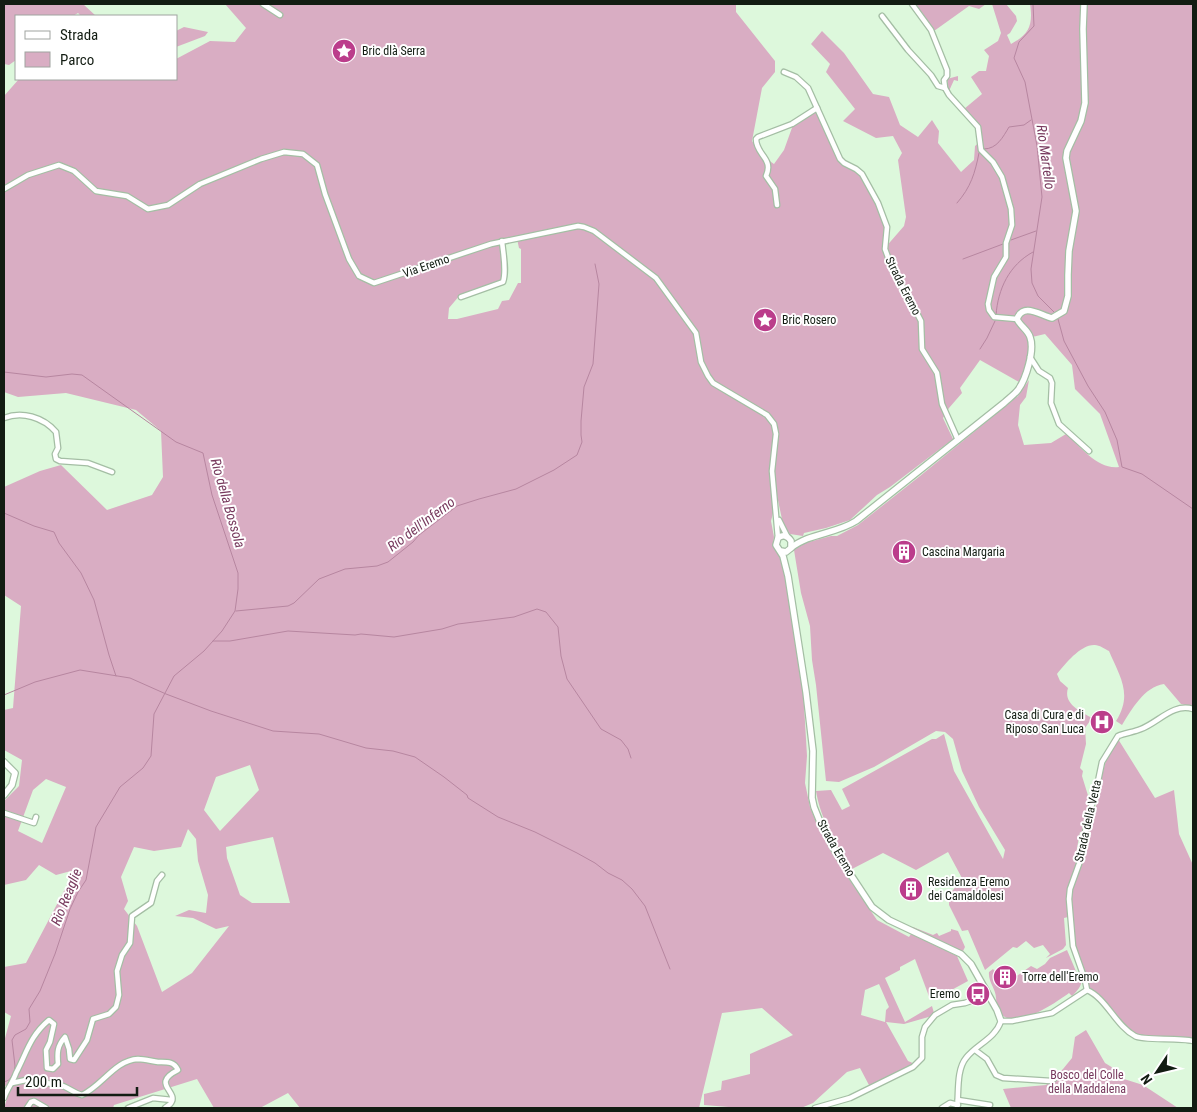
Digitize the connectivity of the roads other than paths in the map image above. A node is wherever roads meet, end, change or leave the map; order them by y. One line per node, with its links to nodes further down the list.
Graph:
1 (263, 4): 4 (street)
2 (912, 4): 7 (street)
3 (1084, 4): 13 (main road)
4 (280, 15)
5 (882, 16): 7 (street)
6 (784, 72): 8 (street, Strada Eremo)
7 (944, 88): 13 (street)
8 (817, 108): 10 (street); 16 (street, Strada Eremo)
9 (4, 189): 11 (street, Via Eremo)
10 (777, 204)
11 (502, 241): 12 (street); 19 (street, Via Eremo)
12 (461, 297)
13 (1017, 319): 14 (main road)
14 (1030, 357): 16 (main road); 17 (street)
15 (4, 418): 18 (street)
16 (958, 440): 22 (main road)
17 (1089, 451)
18 (112, 472)
19 (777, 512): 20 (street, Via Eremo); 21 (street, Via Eremo)
20 (788, 537): 21 (main road); 22 (main road); 23 (main road)
21 (778, 538): 24 (main road)
22 (810, 538): 23 (main road)
23 (790, 548): 24 (main road); 25 (main road, Strada Eremo)
24 (781, 551): 25 (main road, Strada Eremo)
25 (788, 576): 33 (main road, Strada Eremo)
26 (1193, 709): 32 (street, Strada della Vetta)
27 (4, 762): 28 (main road)
28 (4, 796)
29 (4, 813): 30 (street)
30 (36, 817)
31 (162, 875): 38 (street)
32 (1087, 990): 34 (street); 35 (street)
33 (988, 995): 34 (main road, Strada Eremo); 48 (street)
34 (1001, 1021): 36 (street)
35 (1193, 1042)
36 (975, 1050): 37 (street); 41 (street)
37 (1059, 1075)
38 (12, 1083): 39 (street); 40 (street)
39 (4, 1098)
40 (172, 1100): 43 (street); 47 (street)
41 (958, 1104): 42 (street); 49 (street)
42 (990, 1105)
43 (139, 1106): 46 (street)
44 (27, 1108): 45 (street)
45 (46, 1108)
46 (128, 1108)
47 (165, 1108)
48 (815, 1108)
49 (942, 1108)

